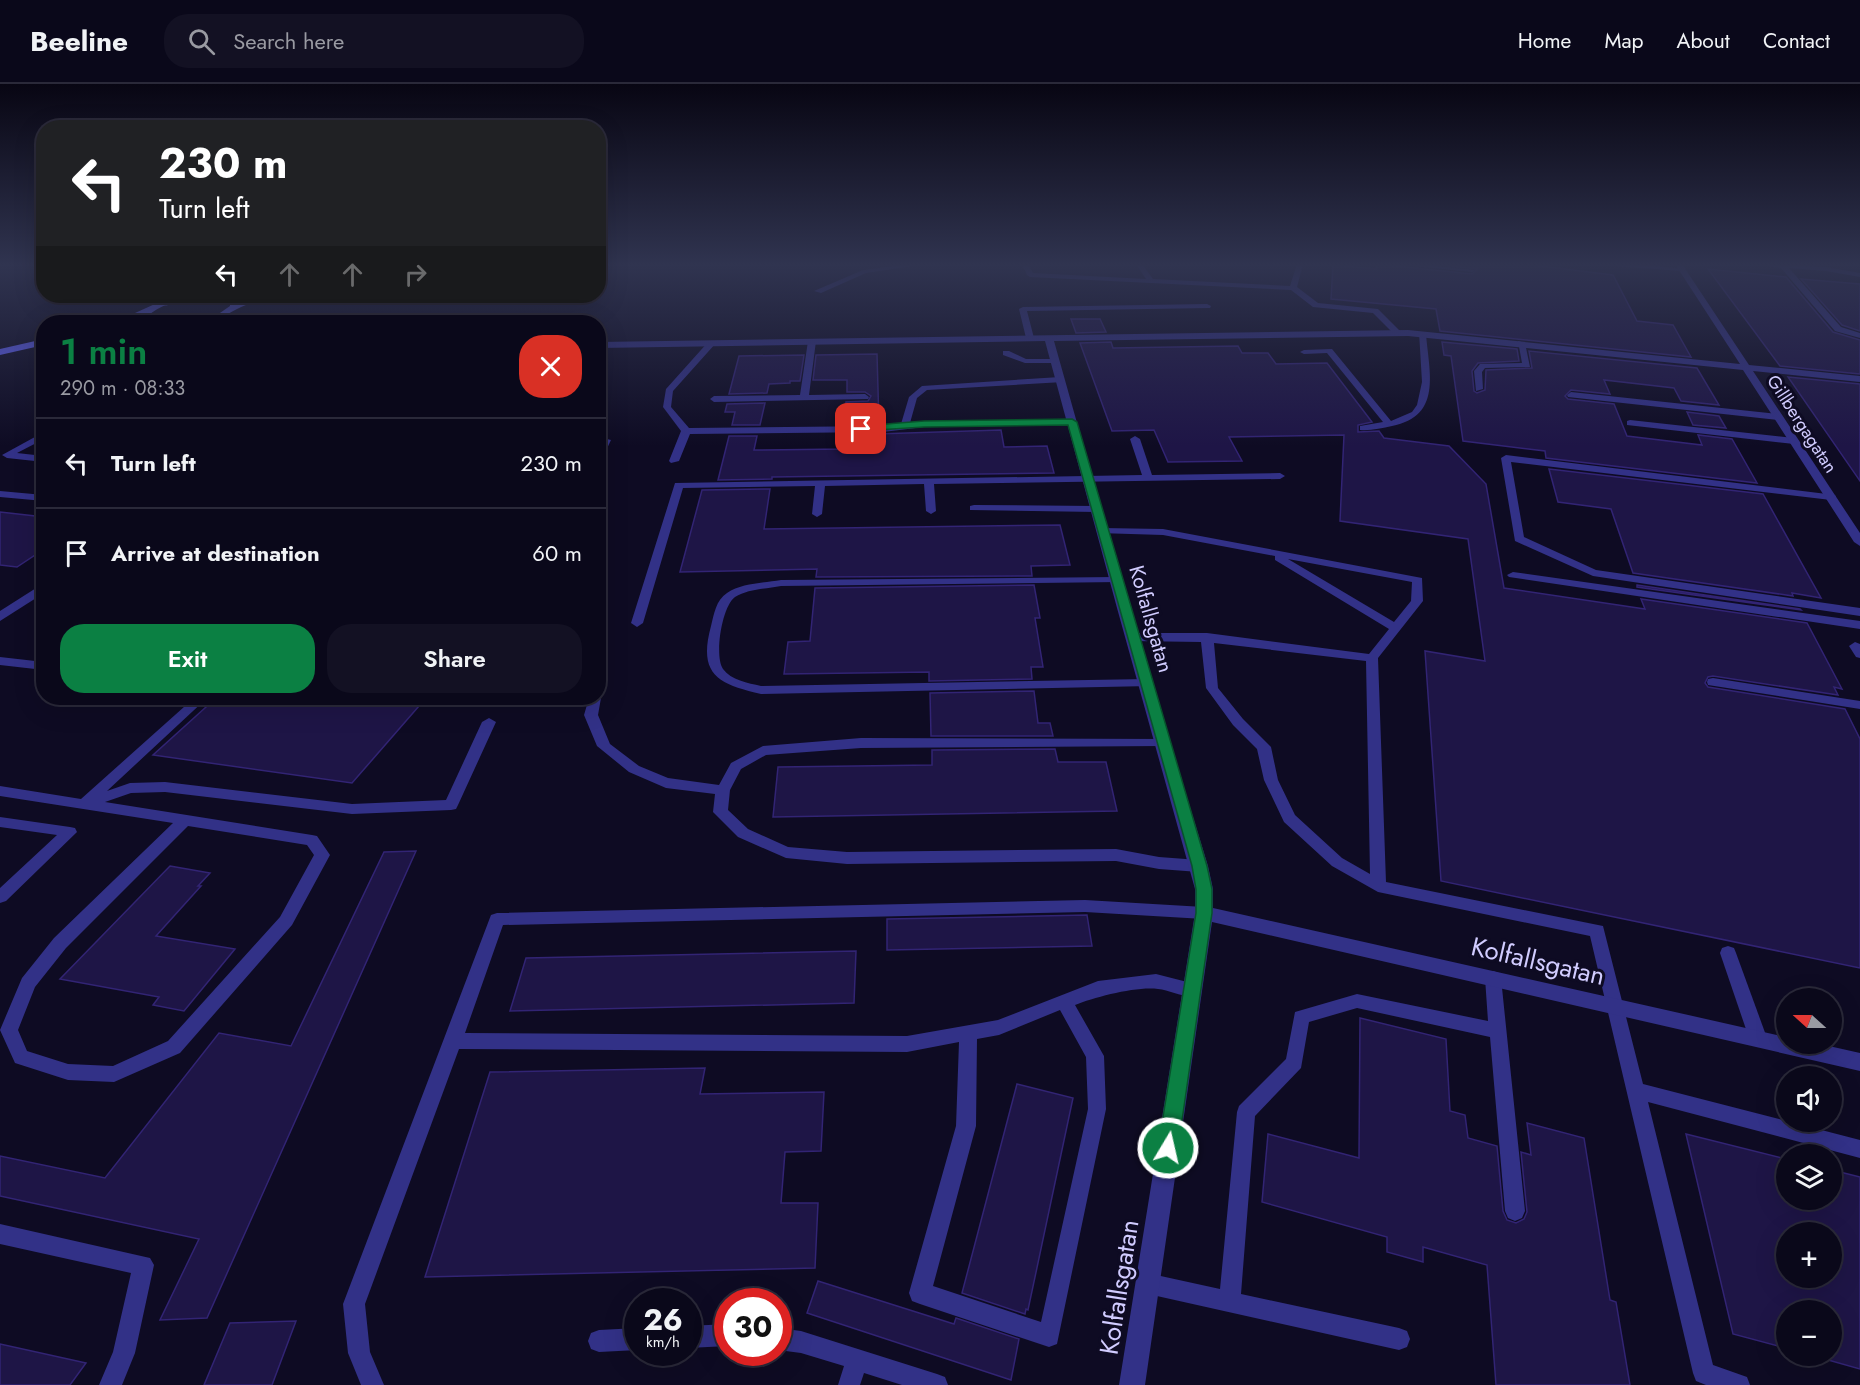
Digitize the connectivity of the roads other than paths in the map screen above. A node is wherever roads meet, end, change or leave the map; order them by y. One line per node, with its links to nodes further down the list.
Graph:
1 (1027, 325): 8 (lane)
2 (1389, 325): 5 (lane)
3 (1718, 325): 19 (street, Gillbergagatan)
4 (1834, 325): 7 (lane)
5 (1398, 333): 6 (street); 9 (street)
6 (1422, 334): 12 (street); 29 (lane)
7 (1860, 336)
8 (1030, 338): 9 (street); 10 (street)
9 (1049, 338): 18 (street, Kolfallsgatan)
10 (812, 341): 11 (street); 25 (lane)
11 (712, 343): 14 (street); 33 (lane)
12 (1521, 343): 19 (street); 22 (lane)
13 (36, 344): 15 (main road)
14 (606, 345)
15 (0, 352)
16 (1304, 352): 29 (lane)
17 (1006, 353): 18 (lane)
18 (1055, 361): 21 (street, Kolfallsgatan)
19 (1745, 367): 20 (street); 27 (street, Gillbergagatan)
20 (1860, 379)
21 (1060, 380): 28 (street, Kolfallsgatan); 31 (lane)
22 (1479, 389)
23 (1571, 395): 27 (lane)
24 (865, 397): 25 (lane)
25 (804, 398): 26 (lane)
26 (714, 399)
27 (1778, 417): 36 (street, Gillbergagatan)
28 (1072, 422): 31 (lane); 42 (street, Kolfallsgatan)
29 (1388, 423): 32 (lane)
30 (1630, 423): 36 (lane)
31 (905, 426): 33 (lane)
32 (1363, 428)
33 (686, 430): 39 (lane)
34 (36, 439): 37 (lane)
35 (1136, 439): 41 (lane)
36 (1794, 441): 46 (street, Gillbergagatan)
37 (3, 454): 38 (lane)
38 (36, 458)
39 (674, 461)
40 (1280, 476): 41 (lane)
41 (1148, 478): 42 (lane)
42 (1088, 479): 43 (lane); 49 (street, Kolfallsgatan)
43 (929, 481): 44 (lane); 50 (lane)
44 (820, 483): 51 (lane); 60 (lane)
45 (0, 494): 47 (lane)
46 (1830, 496): 53 (street, Gillbergagatan); 58 (lane)
47 (36, 497)
48 (974, 507): 49 (lane)
49 (1096, 509): 52 (street, Kolfallsgatan)
50 (932, 511)
51 (817, 514)
52 (1102, 531): 54 (lane); 56 (street, Kolfallsgatan)
53 (1860, 542)
54 (1271, 553): 62 (lane); 62 (lane)
55 (1513, 575): 61 (lane)
56 (1116, 580): 63 (street, Kolfallsgatan); 69 (lane)
57 (36, 592): 59 (street)
58 (1860, 612)
59 (0, 617)
60 (637, 623)
61 (1860, 625)
62 (1396, 627): 65 (lane)
63 (1132, 637): 64 (lane); 69 (street, Kolfallsgatan)
64 (1207, 638): 65 (lane); 81 (lane)
65 (1372, 658): 81 (lane)
66 (0, 661): 67 (lane)
67 (36, 665)
68 (1713, 682): 72 (lane)
69 (1146, 683): 74 (street, Kolfallsgatan)
70 (193, 705): 77 (lane)
71 (593, 705): 75 (lane)
72 (1860, 705)
73 (489, 722): 77 (lane)
74 (1163, 742): 75 (lane); 80 (street, Kolfallsgatan)
75 (723, 790): 80 (lane)
76 (0, 791): 77 (lane)
77 (84, 804): 78 (lane)
78 (185, 820): 78 (lane)
79 (0, 822): 82 (lane)
80 (1199, 866): 83 (street, Kolfallsgatan)
81 (1378, 886): 88 (lane)
82 (0, 897)
83 (1204, 913): 85 (street, Kolfallsgatan); 86 (street, Kolfallsgatan); 92 (lane)
84 (1728, 953): 91 (lane)
85 (1493, 978): 88 (street, Kolfallsgatan); 89 (lane)
86 (1193, 990): 87 (lane); 98 (street, Kolfallsgatan)
87 (1064, 1001): 90 (lane); 90 (lane)
88 (1617, 1006): 91 (street, Kolfallsgatan); 94 (lane)
89 (1498, 1030): 96 (lane); 99 (lane)
90 (969, 1033): 92 (lane)
91 (1758, 1038): 93 (street, Kolfallsgatan)
92 (453, 1041): 106 (lane)
93 (1860, 1062)
94 (1638, 1091): 95 (lane); 110 (lane)
95 (1860, 1149)
96 (1515, 1211)
97 (0, 1234): 105 (lane)
98 (1147, 1284): 99 (lane); 109 (street, Kolfallsgatan)
99 (1230, 1302): 100 (lane)
100 (1399, 1339)
101 (624, 1340): 102 (lane)
102 (599, 1341)
103 (792, 1341): 104 (lane)
104 (857, 1359): 107 (lane); 108 (lane)
105 (110, 1385)
106 (373, 1385)
107 (849, 1385)
108 (937, 1385)
109 (1132, 1385)
110 (1739, 1385)

